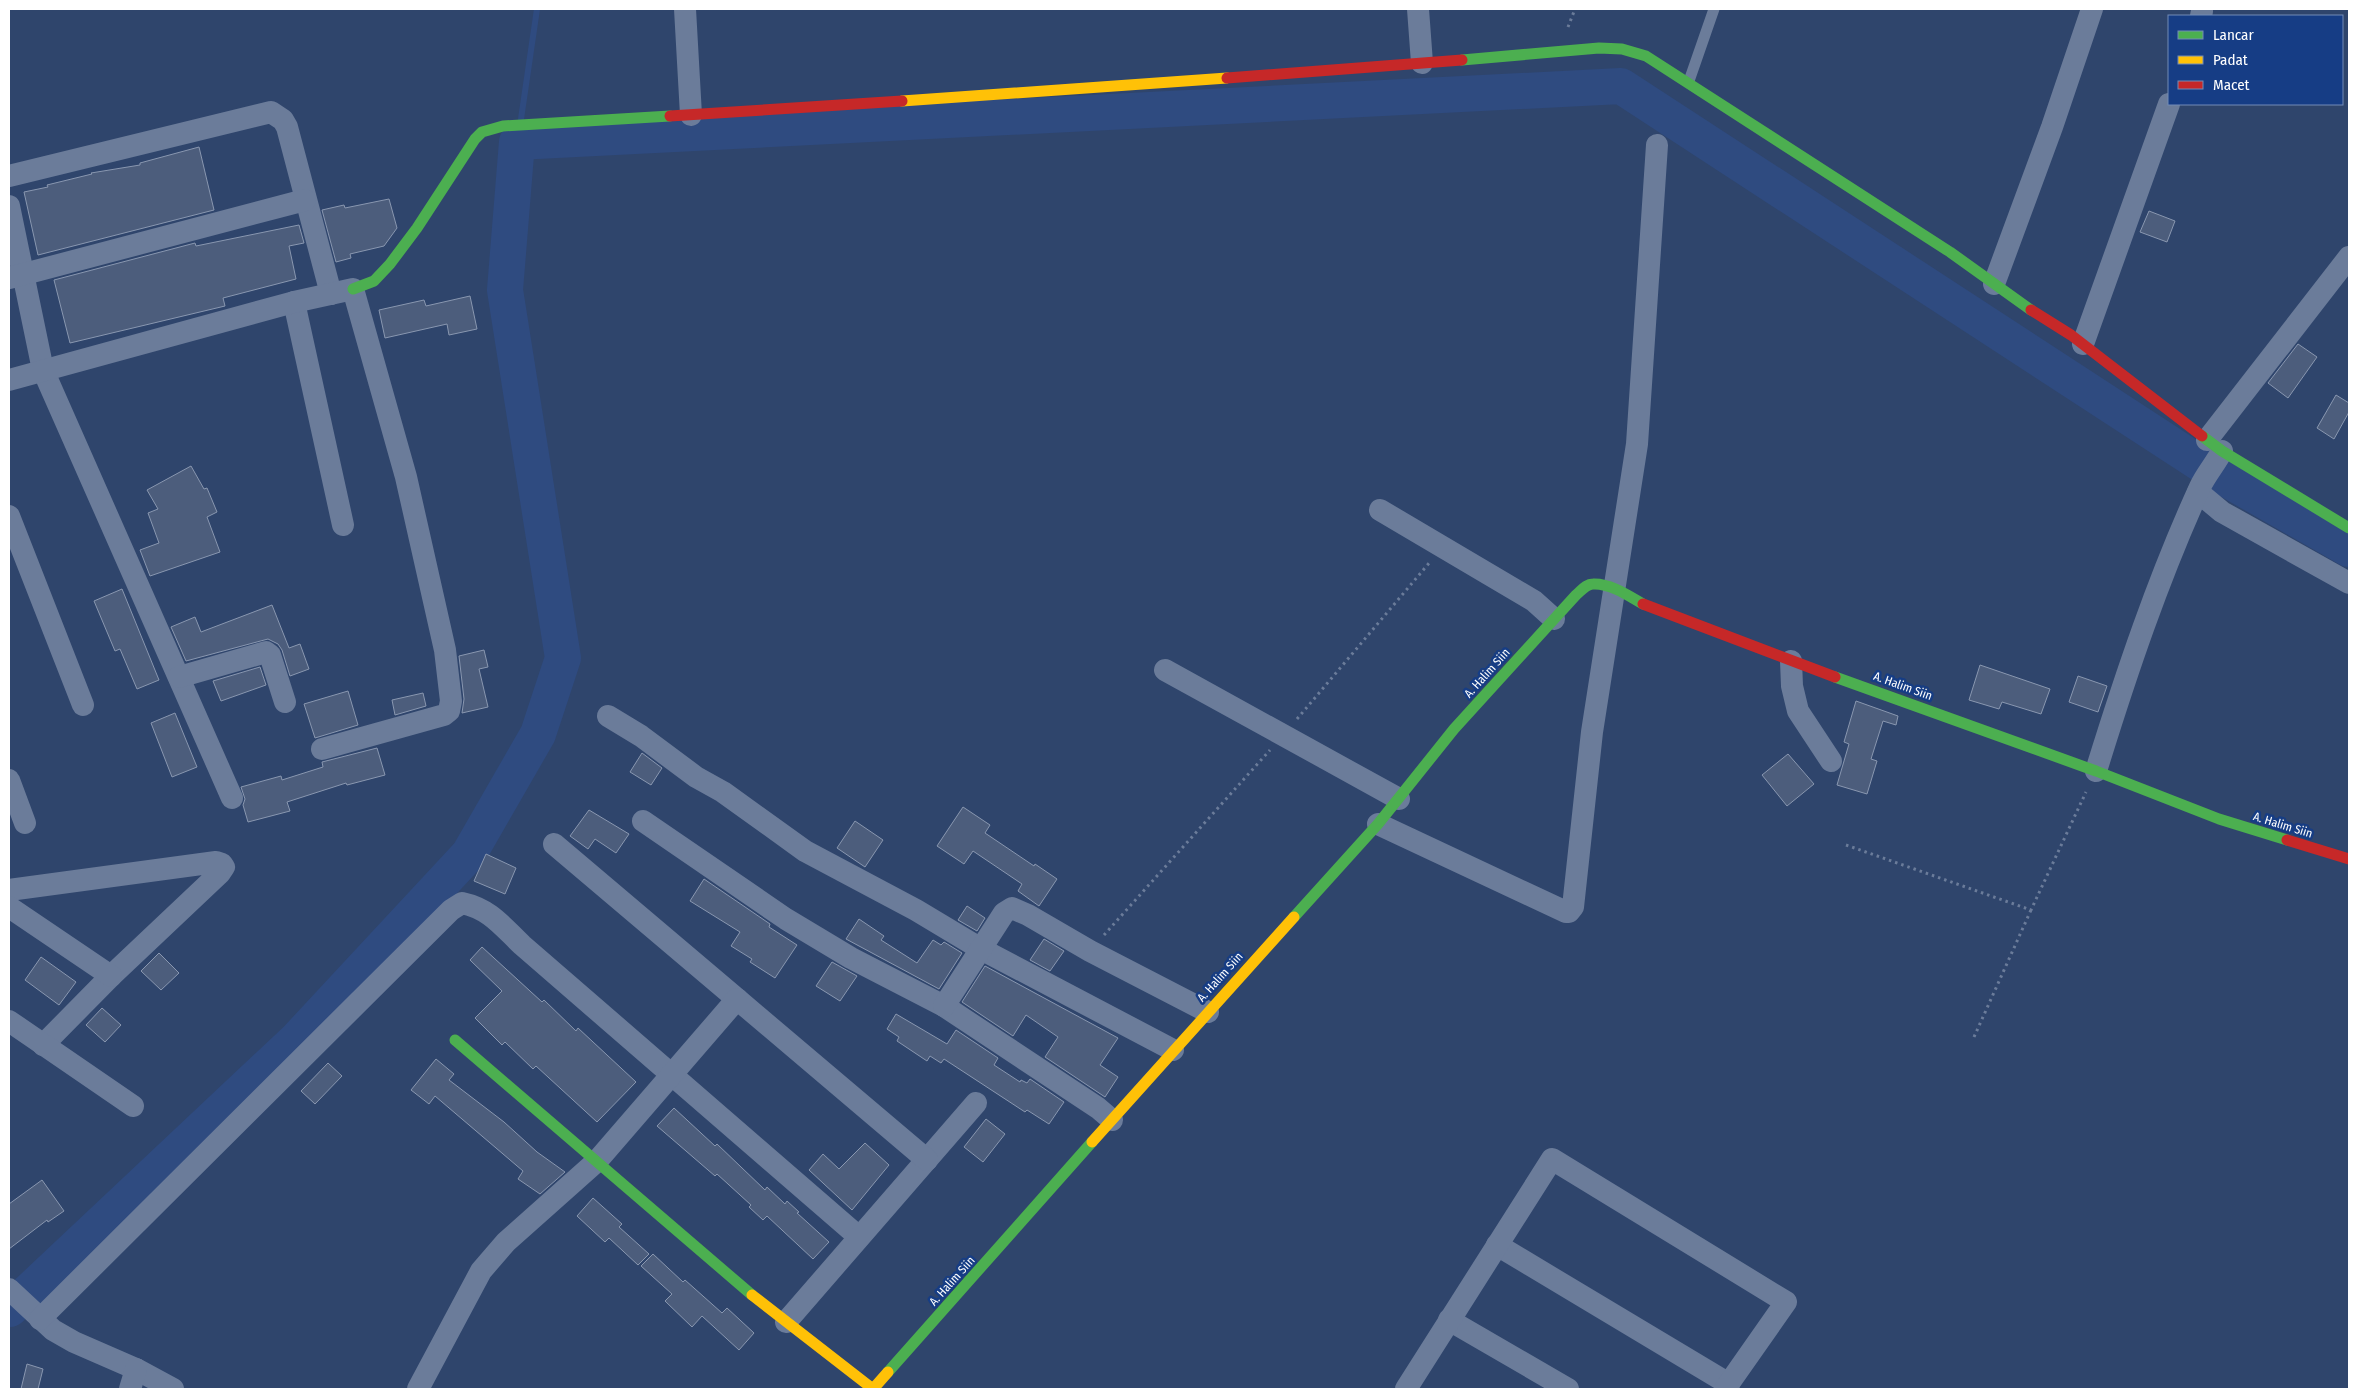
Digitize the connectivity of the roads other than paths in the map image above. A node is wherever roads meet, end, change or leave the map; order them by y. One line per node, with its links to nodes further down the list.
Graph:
1 (685, 9): 8 (street)
2 (1418, 9): 5 (street)
3 (1714, 9): 6 (lane)
4 (2092, 9): 15 (street)
5 (1422, 63): 6 (street); 8 (street)
6 (1689, 81): 15 (street)
7 (2170, 105): 19 (street)
8 (691, 115): 16 (street)
9 (1657, 145): 29 (street)
10 (9, 176): 11 (street)
11 (305, 200): 14 (street); 17 (street)
12 (9, 206): 14 (street)
13 (2349, 257): 22 (street)
14 (17, 276): 20 (street)
15 (1994, 284): 19 (street)
16 (353, 290): 17 (street); 37 (street)
17 (331, 294): 18 (street)
18 (294, 302): 20 (street); 26 (street)
19 (2083, 344): 22 (street)
20 (43, 370): 21 (street); 33 (street)
21 (9, 380)
22 (2215, 451): 23 (street); 27 (street)
23 (2200, 489): 28 (street); 39 (street)
24 (1380, 510): 30 (street)
25 (9, 516): 35 (street)
26 (343, 525)
27 (2349, 528)
28 (2349, 583)
29 (1614, 589): 30 (street, A. Halim Siin); 31 (street, A. Halim Siin); 45 (street)
30 (1545, 610): 42 (street, A. Halim Siin)
31 (1791, 661): 38 (street); 39 (street, A. Halim Siin)
32 (1165, 670): 42 (street)
33 (179, 677): 34 (street); 41 (street)
34 (284, 702)
35 (83, 705)
36 (608, 716): 50 (street)
37 (322, 749)
38 (1831, 761)
39 (2096, 771): 47 (street, A. Halim Siin)
40 (9, 780): 44 (street)
41 (232, 798)
42 (1398, 798): 45 (street, A. Halim Siin)
43 (643, 820): 53 (street)
44 (25, 823)
45 (1378, 824): 54 (street, A. Halim Siin)
46 (554, 844): 52 (street)
47 (2349, 859)
48 (9, 890): 51 (street)
49 (9, 907): 51 (street)
50 (981, 949): 53 (street); 54 (street); 58 (street)
51 (111, 976): 57 (street)
52 (737, 999): 59 (street); 63 (street)
53 (944, 1006): 62 (street)
54 (1208, 1012): 58 (street, A. Halim Siin)
55 (9, 1021): 57 (street)
56 (455, 1040): 64 (street)
57 (43, 1045): 61 (street)
58 (1173, 1050): 62 (street, A. Halim Siin)
59 (673, 1075): 64 (street); 65 (street); 68 (street)
60 (976, 1103): 63 (street)
61 (133, 1106)
62 (1112, 1120): 75 (street, A. Halim Siin)
63 (927, 1160): 65 (street)
64 (596, 1161): 70 (street); 74 (street)
65 (859, 1237): 70 (street)
66 (1497, 1245): 69 (street); 72 (street); 72 (street)
67 (9, 1289): 68 (street)
68 (39, 1318): 71 (street)
69 (1449, 1320): 76 (street); 77 (street)
70 (786, 1322): 75 (street)
71 (133, 1379): 73 (street)
72 (1727, 1386)
73 (173, 1389)
74 (418, 1389)
75 (873, 1389)
76 (1406, 1389)
77 (1568, 1389)

